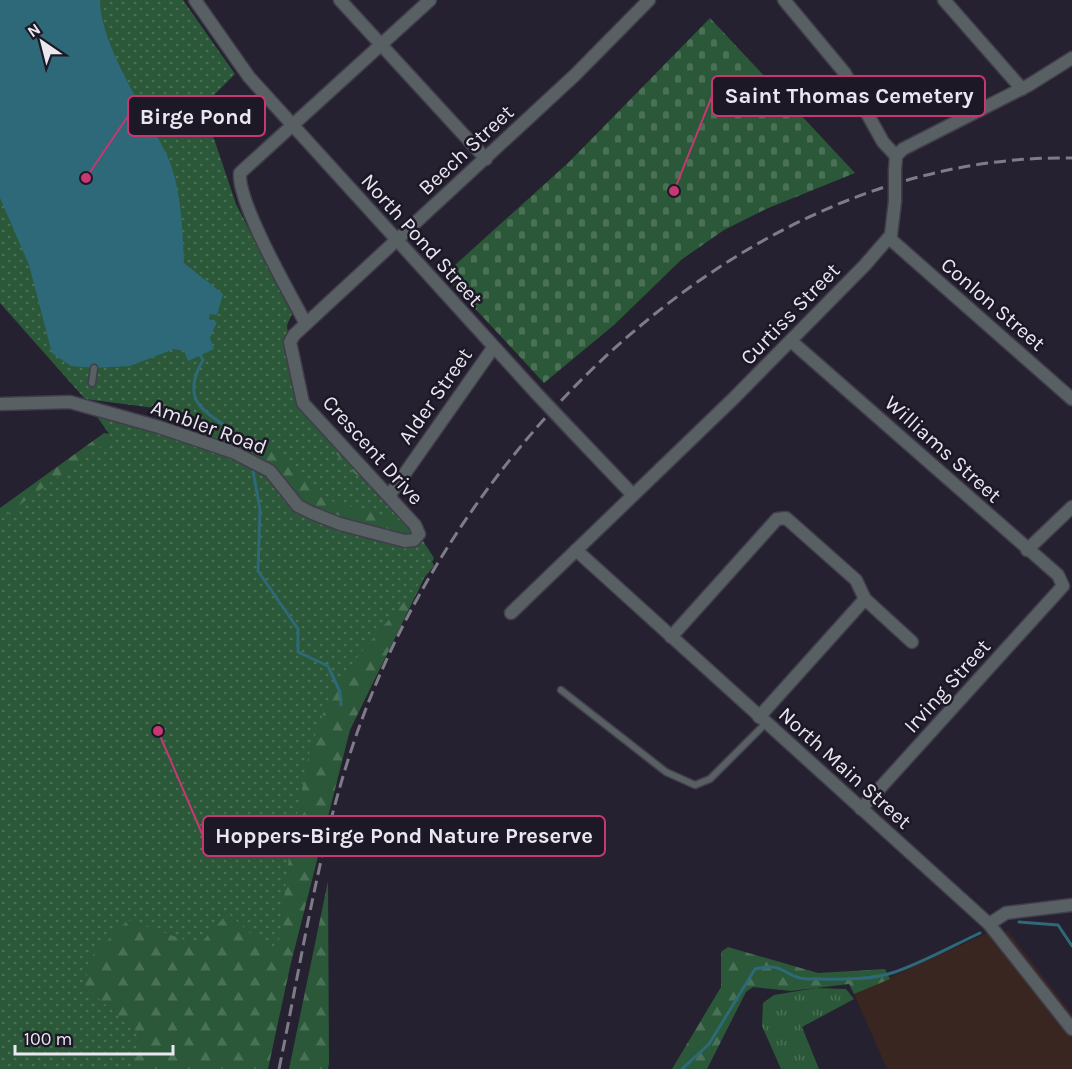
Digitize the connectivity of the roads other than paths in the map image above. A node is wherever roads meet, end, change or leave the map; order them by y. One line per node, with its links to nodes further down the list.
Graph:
1 (195, 0): 10 (street, North Pond Street)
2 (340, 0): 7 (street)
3 (430, 0): 7 (street)
4 (649, 0): 12 (street, Beech Street)
5 (784, 0): 11 (street)
6 (944, 0): 9 (street)
7 (382, 45): 10 (street); 12 (street)
8 (1072, 58): 9 (street)
9 (1022, 89): 11 (street)
10 (293, 126): 14 (street, North Pond Street); 15 (street)
11 (896, 156): 13 (street, bridge)
12 (486, 159): 14 (street, Beech Street)
13 (889, 238): 16 (street, Curtiss Street); 20 (street, Conlon Street)
14 (396, 241): 15 (street, Beech Street); 17 (street, North Pond Street)
15 (306, 324): 23 (street, Crescent Drive)
16 (791, 341): 22 (street, Curtiss Street); 27 (street, Williams Street)
17 (493, 348): 22 (street, North Pond Street, bridge); 23 (street, Alder Street)
18 (94, 368): 19 (lane)
19 (92, 383)
20 (1072, 399)
21 (0, 404): 25 (street, Ambler Road)
22 (633, 495): 26 (street, Curtiss Street)
23 (389, 496): 25 (street, Crescent Drive)
24 (1072, 507): 27 (street)
25 (418, 536)
26 (576, 550): 30 (street, Curtiss Street); 31 (street, North Main Street)
27 (1027, 550): 28 (street, Williams Street)
28 (1062, 589): 35 (street, Irving Street)
29 (865, 599): 31 (street); 32 (street); 34 (street)
30 (511, 613)
31 (671, 637): 34 (street, North Main Street)
32 (912, 642)
33 (561, 690): 34 (lane)
34 (762, 720): 35 (street, North Main Street)
35 (861, 809): 37 (street, North Main Street)
36 (1072, 905): 37 (street)
37 (989, 924): 38 (street, North Main Street)
38 (1072, 1029)

